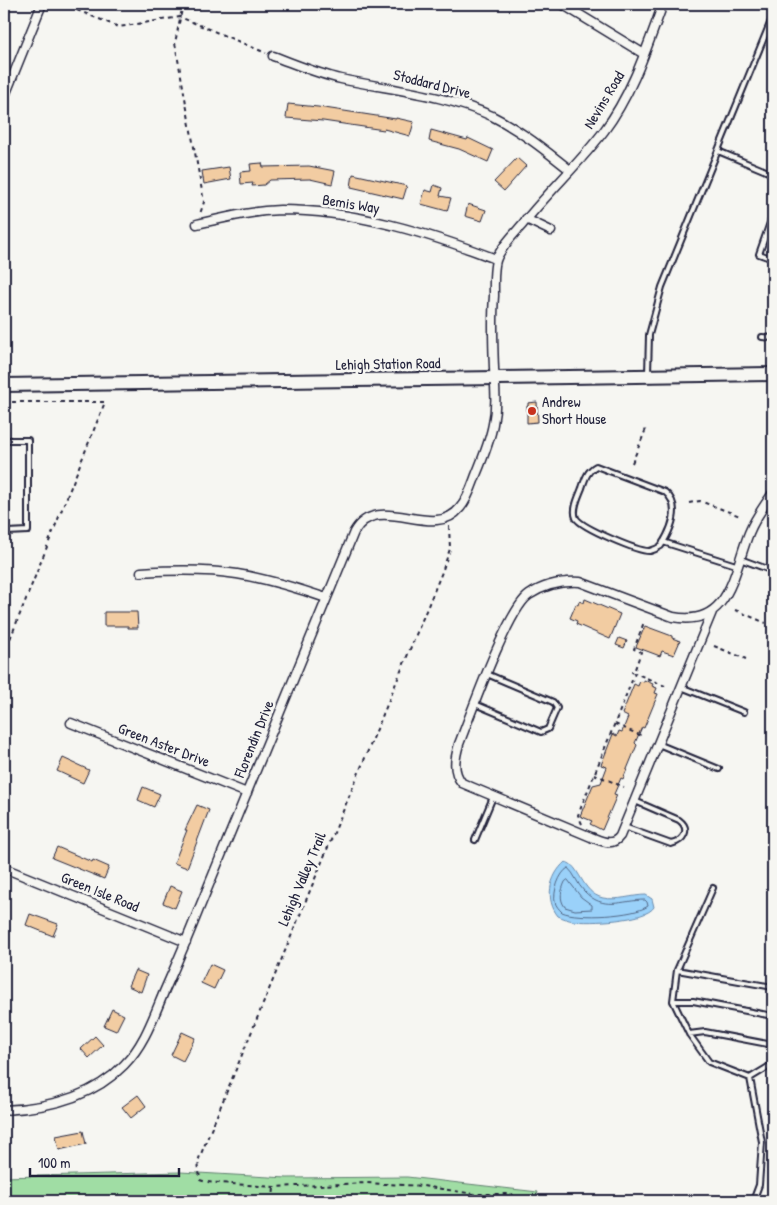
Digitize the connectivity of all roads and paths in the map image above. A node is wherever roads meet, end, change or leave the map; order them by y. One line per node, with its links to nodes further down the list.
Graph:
1 (42, 4): 10 (street)
2 (62, 4): 7 (path)
3 (183, 4): 7 (path)
4 (562, 4): 8 (street)
5 (663, 4): 8 (street, Nevins Road)
6 (773, 16): 11 (lane)
7 (180, 17): 9 (path); 16 (path)
8 (644, 54): 12 (street, Nevins Road)
9 (273, 56): 12 (street, Stoddard Drive)
10 (4, 98)
11 (718, 151): 13 (lane); 23 (lane)
12 (570, 170): 15 (street, Nevins Road)
13 (773, 174)
14 (773, 214): 19 (lane)
15 (526, 219): 17 (street); 18 (street, Nevins Road)
16 (197, 224): 18 (street, Bemis Way)
17 (551, 231)
18 (496, 259): 24 (street)
19 (773, 260)
20 (762, 337): 21 (lane)
21 (773, 338)
22 (773, 374): 23 (main road, Lehigh Station Road)
23 (648, 376): 24 (main road, Lehigh Station Road)
24 (494, 378): 25 (main road, Lehigh Station Road); 33 (street)
25 (4, 385)
26 (4, 402): 45 (path)
27 (646, 429): 29 (path)
28 (4, 440): 34 (lane)
29 (632, 463)
30 (773, 493): 36 (street)
31 (689, 503): 32 (path)
32 (740, 516)
33 (449, 518): 39 (street, Florendin Drive); 78 (path, Lehigh Valley Trail)
34 (4, 526)
35 (663, 542): 35 (lane); 36 (lane)
36 (739, 562): 37 (lane); 41 (street)
37 (773, 570)
38 (141, 572): 39 (street)
39 (326, 598): 60 (street, Florendin Drive)
40 (735, 610): 43 (path)
41 (712, 612): 47 (street); 50 (street)
42 (644, 622): 48 (path)
43 (766, 623)
44 (714, 646): 46 (path)
45 (4, 654)
46 (746, 659)
47 (487, 674): 51 (street); 51 (lane)
48 (635, 674): 49 (path); 54 (path)
49 (665, 686)
50 (681, 687): 52 (lane); 56 (street)
51 (475, 704): 61 (street)
52 (744, 712)
53 (71, 723): 60 (street, Green Aster Drive)
54 (615, 724): 55 (path); 58 (path)
55 (644, 737)
56 (658, 744): 57 (lane); 62 (street)
57 (719, 768)
58 (594, 774): 59 (path); 64 (path)
59 (624, 787)
60 (247, 793): 68 (street, Florendin Drive)
61 (493, 797): 64 (street); 65 (lane)
62 (635, 801): 63 (street); 63 (lane)
63 (624, 826): 64 (street)
64 (591, 837)
65 (475, 840)
66 (4, 868): 68 (street, Green Isle Road)
67 (713, 888): 69 (lane)
68 (186, 942): 77 (street, Florendin Drive)
69 (677, 970): 70 (lane); 71 (lane)
70 (773, 994)
71 (673, 1001): 72 (lane); 73 (lane)
72 (773, 1016)
73 (689, 1034): 74 (lane); 76 (lane)
74 (773, 1045)
75 (773, 1064): 76 (lane)
76 (750, 1078): 81 (lane)
77 (4, 1110)
78 (274, 1187): 79 (path); 80 (path)
79 (273, 1201)
80 (516, 1201)
81 (753, 1201)

